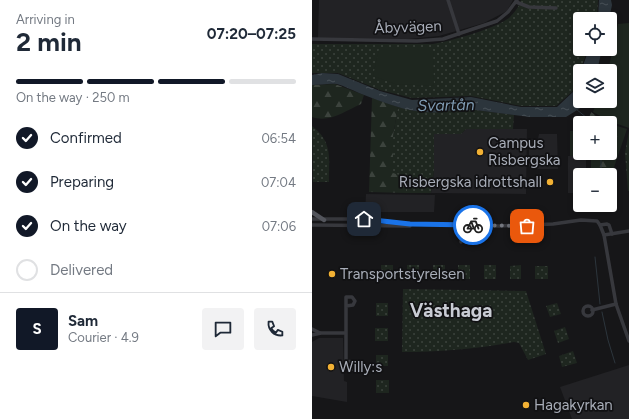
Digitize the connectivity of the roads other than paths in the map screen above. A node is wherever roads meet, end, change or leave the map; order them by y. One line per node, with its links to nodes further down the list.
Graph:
1 (448, 0): 4 (street)
2 (517, 1): 3 (street); 4 (street, Åbyvägen)
3 (556, 8)
4 (459, 34): 5 (street, Åbyvägen)
5 (312, 39)
6 (312, 212): 8 (main road)
7 (312, 220): 8 (street)
8 (324, 220): 11 (street)
9 (312, 225): 12 (street)
10 (600, 225): 11 (street); 15 (street); 16 (street)
11 (479, 226): 13 (street)
12 (461, 227): 13 (street); 17 (street)
13 (466, 227): 18 (street)
14 (629, 231): 15 (street)
15 (612, 234): 16 (street)
16 (604, 235): 19 (street)
17 (462, 242)
18 (466, 242)
19 (616, 304): 21 (street); 26 (street)
20 (346, 306): 24 (street)
21 (592, 310)
22 (312, 329): 23 (street)
23 (321, 333): 24 (street); 25 (street)
24 (345, 333): 27 (street)
25 (312, 335)
26 (629, 341)
27 (346, 362)

